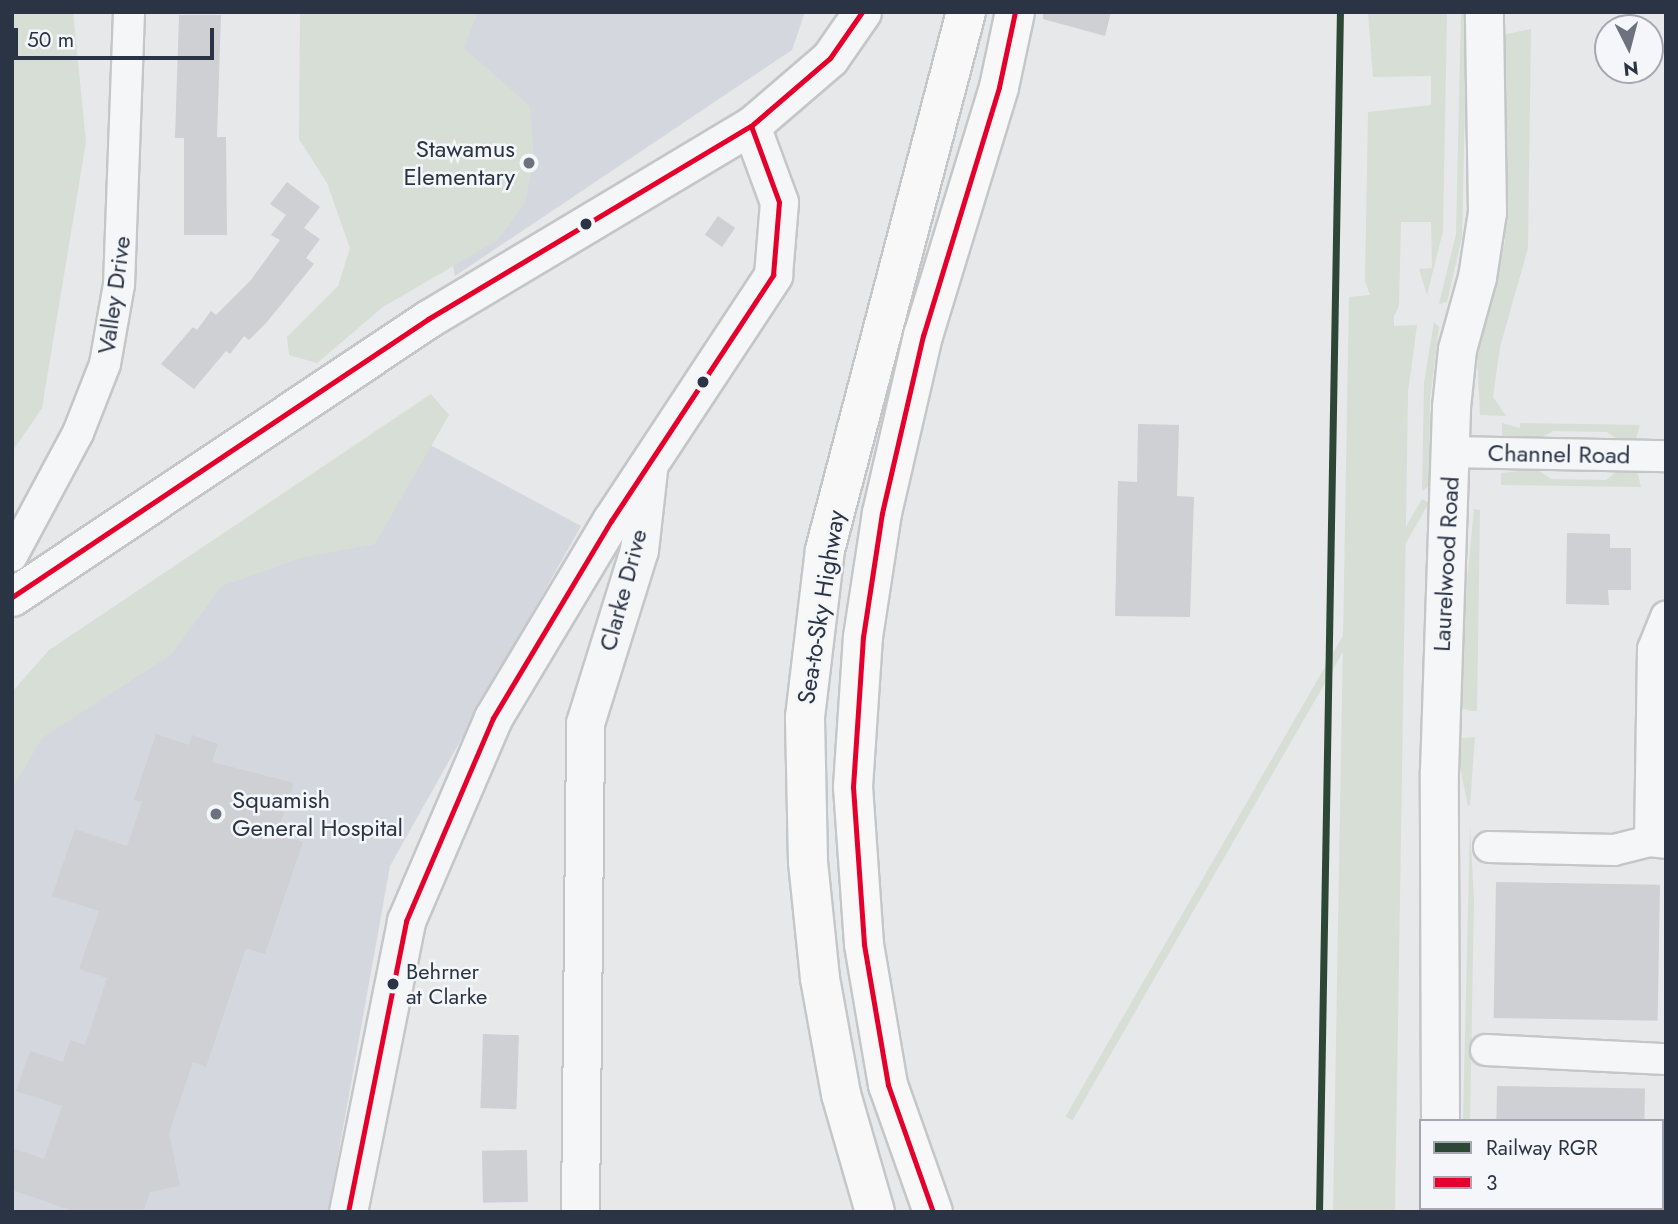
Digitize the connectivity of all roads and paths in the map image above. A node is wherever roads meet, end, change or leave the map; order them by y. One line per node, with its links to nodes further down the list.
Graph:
1 (129, 12): 10 (street, Valley Drive)
2 (862, 12): 6 (street)
3 (966, 12): 15 (highway, Sea-to-Sky Highway)
4 (1015, 12): 23 (highway, Sea-to-Sky Highway)
5 (1484, 12): 7 (street, Laurelwood Road)
6 (751, 126): 9 (street, Clarke Drive); 11 (street)
7 (1452, 452): 8 (street, Channel Road); 18 (street, Laurelwood Road)
8 (1666, 456)
9 (649, 462): 19 (street); 20 (street, Clarke Drive)
10 (12, 556)
11 (12, 597)
12 (1666, 616): 13 (street)
13 (1658, 842): 14 (street)
14 (1489, 847)
15 (827, 1019): 21 (highway, Sea-to-Sky Highway); 22 (highway)
16 (1486, 1051): 17 (street)
17 (1666, 1059)
18 (1440, 1119)
19 (348, 1212)
20 (580, 1212)
21 (875, 1212)
22 (907, 1212)
23 (933, 1212)

